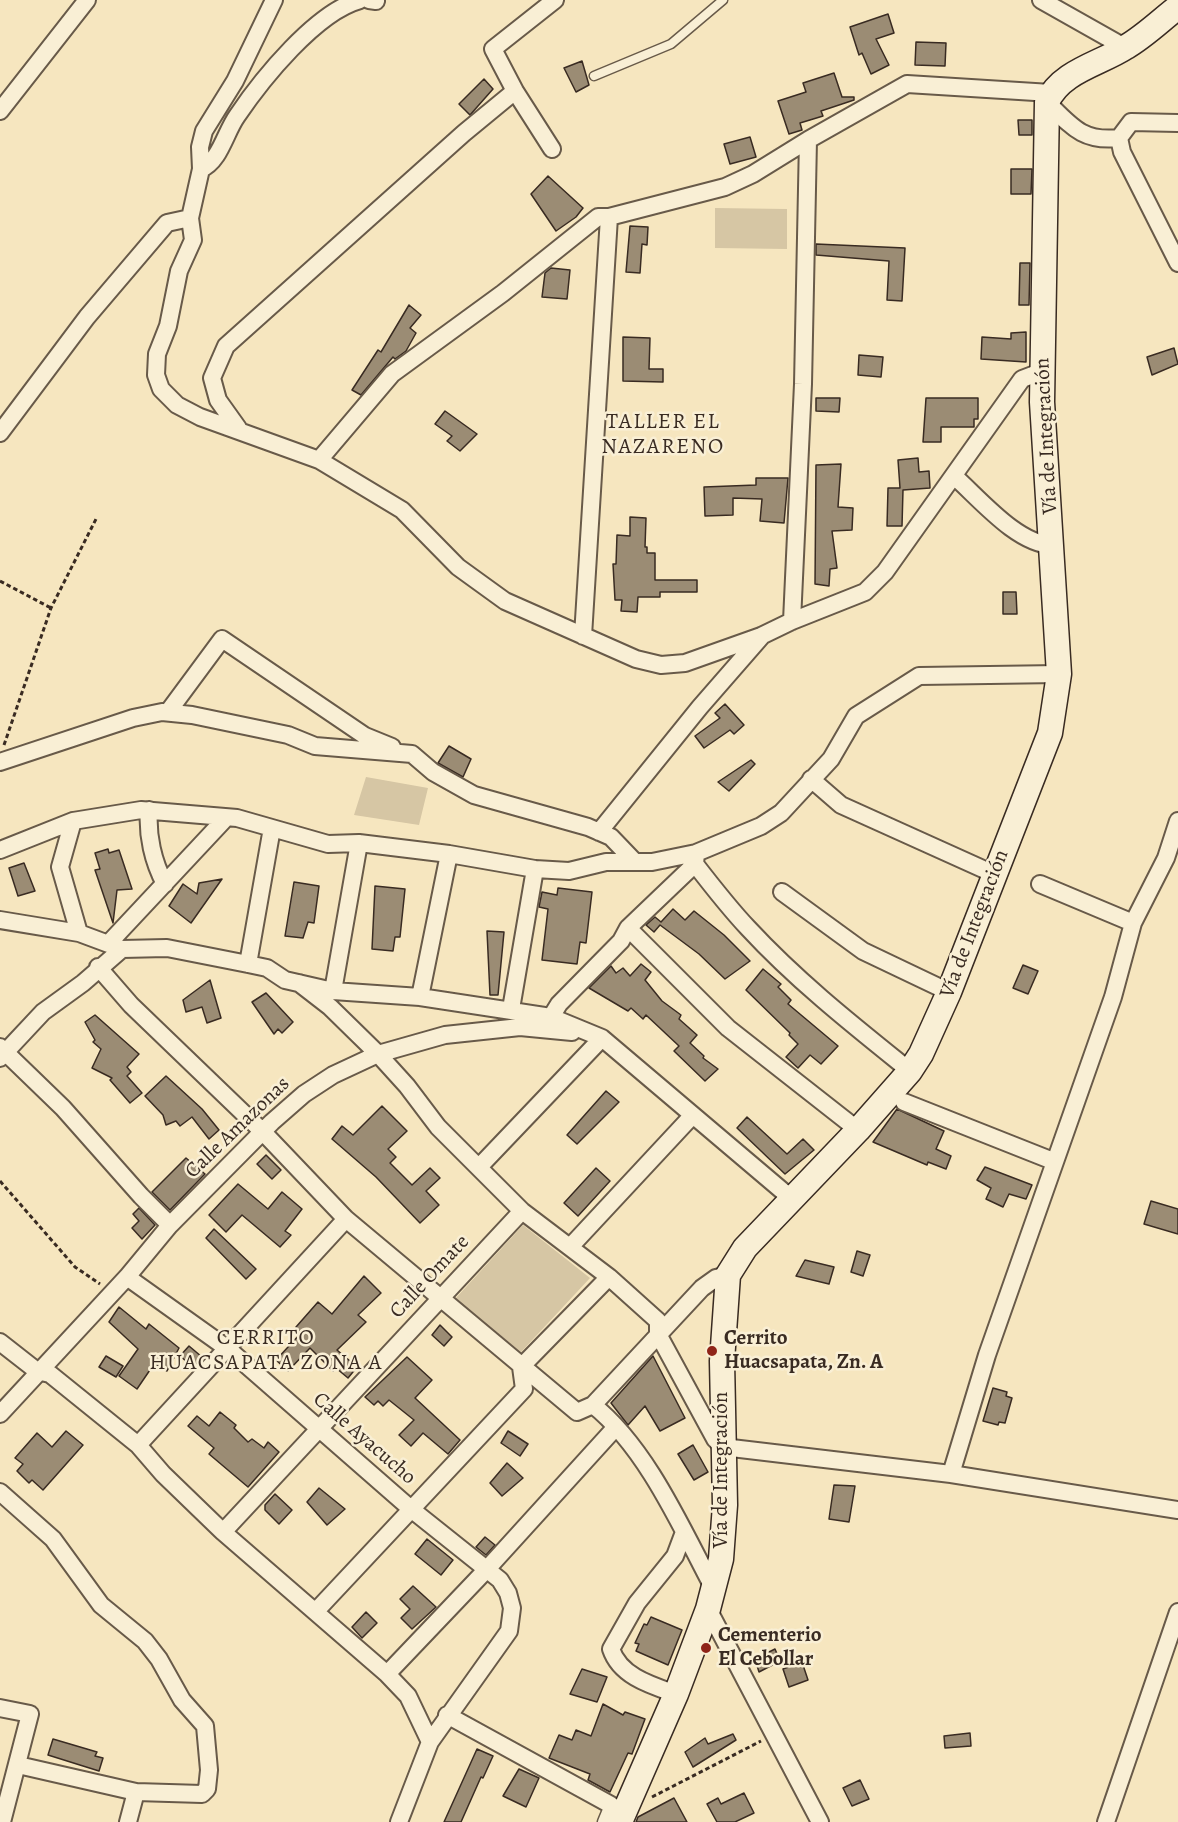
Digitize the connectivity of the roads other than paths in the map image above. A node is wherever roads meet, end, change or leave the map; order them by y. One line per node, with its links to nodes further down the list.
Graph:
1 (87, 0): 14 (street)
2 (274, 0): 19 (street)
3 (360, 0): 19 (street)
4 (369, 0): 8 (street)
5 (555, 0): 12 (street)
6 (723, 0): 11 (lane)
7 (1041, 0): 10 (street)
8 (376, 1)
9 (1178, 7): 10 (main road)
10 (1126, 48): 13 (main road)
11 (594, 76)
12 (515, 91): 18 (street); 24 (street)
13 (1049, 98): 16 (street); 17 (street); 23 (main road, Vía de Integración)
14 (0, 111)
15 (1178, 123): 16 (street)
16 (1119, 138): 22 (street)
17 (808, 140): 20 (street); 29 (street)
18 (552, 149)
19 (201, 169): 21 (street)
20 (609, 217): 26 (street); 30 (street)
21 (190, 218): 24 (street); 25 (street)
22 (1178, 263)
23 (1043, 371): 27 (street); 28 (main road, Vía de Integración)
24 (238, 428): 26 (street)
25 (0, 433)
26 (319, 460): 30 (street)
27 (954, 476): 28 (street); 29 (street)
28 (1052, 545): 32 (main road, Vía de Integración)
29 (792, 621): 31 (street)
30 (583, 636): 31 (street)
31 (761, 636): 42 (street)
32 (1059, 674): 36 (street); 49 (main road, Vía de Integración)
33 (168, 712): 34 (street); 34 (street); 35 (street)
34 (401, 751): 42 (street)
35 (0, 762)
36 (811, 779): 46 (street); 49 (street)
37 (149, 810): 38 (street); 39 (street); 50 (street)
38 (225, 819): 41 (street); 50 (street)
39 (73, 821): 44 (street); 56 (street)
40 (1178, 821): 54 (street)
41 (272, 828): 43 (street); 58 (street)
42 (599, 832): 47 (street)
43 (360, 843): 45 (street); 61 (street)
44 (0, 850)
45 (449, 854): 48 (street); 63 (street)
46 (695, 858): 47 (street); 55 (street); 69 (street)
47 (634, 861): 48 (street)
48 (535, 869): 64 (street)
49 (994, 874): 62 (main road, Vía de Integración)
50 (165, 884): 57 (street)
51 (1040, 884): 54 (street)
52 (782, 892): 62 (street)
53 (0, 920): 56 (street)
54 (1133, 923): 74 (street)
55 (628, 928): 65 (street); 72 (street)
56 (79, 933): 57 (street)
57 (115, 947): 58 (street); 59 (street)
58 (248, 964): 60 (street)
59 (98, 967): 67 (street); 73 (street)
60 (299, 983): 61 (street); 68 (street)
61 (333, 991): 63 (street)
62 (950, 992): 69 (main road, Vía de Integración)
63 (420, 997): 64 (street)
64 (511, 1009): 65 (street)
65 (550, 1017): 66 (street)
66 (596, 1036): 68 (street, Calle Amazonas); 71 (street); 75 (street)
67 (2, 1053): 79 (street)
68 (378, 1054): 73 (street, Calle Amazonas); 75 (street)
69 (910, 1071): 72 (main road, Vía de Integración)
70 (904, 1102): 74 (street)
71 (692, 1116): 76 (street); 80 (street)
72 (858, 1130): 76 (main road, Vía de Integración)
73 (262, 1132): 78 (street); 79 (street, Calle Amazonas)
74 (1053, 1161): 96 (street)
75 (480, 1166): 77 (street)
76 (792, 1199): 81 (main road, Vía de Integración)
77 (522, 1211): 80 (street); 84 (street, Calle Omate)
78 (346, 1219): 84 (street); 87 (street)
79 (170, 1225): 82 (street, Calle Amazonas)
80 (570, 1247): 83 (street)
81 (728, 1275): 85 (street); 95 (main road, Vía de Integración)
82 (127, 1276): 87 (street, Calle Ayacucho); 89 (street, Calle Amazonas)
83 (609, 1277): 85 (street); 88 (street)
84 (440, 1299): 88 (street); 93 (street, Calle Omate)
85 (658, 1334): 90 (street); 95 (street)
86 (0, 1342): 89 (street)
87 (228, 1349): 93 (street, Calle Ayacucho); 94 (street)
88 (521, 1367): 90 (street); 98 (street)
89 (37, 1371): 91 (street, Calle Amazonas); 94 (street)
90 (593, 1405): 92 (street)
91 (0, 1414)
92 (616, 1427): 101 (street); 102 (street)
93 (318, 1429): 98 (street, Calle Ayacucho); 100 (street, Calle Omate)
94 (138, 1445): 100 (street)
95 (723, 1447): 96 (street); 103 (main road, Vía de Integración)
96 (951, 1474): 99 (street)
97 (0, 1492): 112 (street)
98 (411, 1509): 102 (street, Calle Ayacucho); 104 (street)
99 (1178, 1510)
100 (223, 1532): 104 (street)
101 (684, 1532): 103 (street); 107 (street)
102 (487, 1569): 106 (street); 109 (street, Calle Ayacucho)
103 (711, 1599): 107 (main road, Vía de Integración); 118 (street)
104 (316, 1611): 106 (street)
105 (1178, 1612): 119 (street)
106 (387, 1674): 110 (street)
107 (676, 1694): 113 (main road, Vía de Integración)
108 (0, 1708): 111 (street)
109 (447, 1715): 110 (street, Calle Ayacucho); 113 (street)
110 (430, 1742): 116 (street, Calle Ayacucho)
111 (18, 1765): 112 (street); 114 (street)
112 (136, 1792): 115 (street)
113 (619, 1812): 117 (street)
114 (2, 1822)
115 (128, 1822)
116 (399, 1822)
117 (604, 1822)
118 (819, 1822)
119 (1106, 1822)

